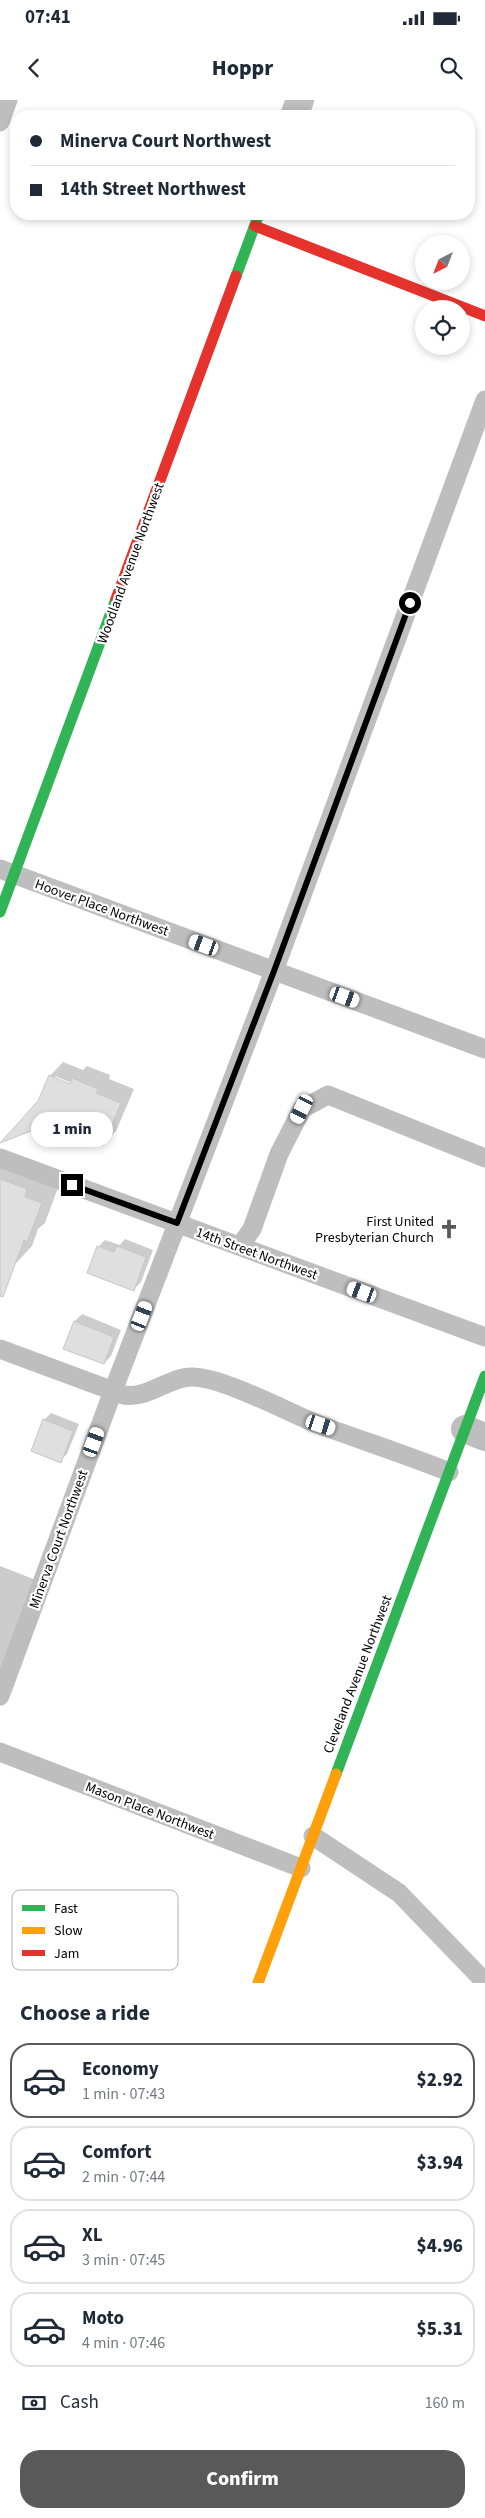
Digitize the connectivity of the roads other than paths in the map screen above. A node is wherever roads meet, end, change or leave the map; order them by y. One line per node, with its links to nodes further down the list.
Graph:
1 (257, 220): 2 (street, Woodland Avenue Northwest)
2 (255, 226): 3 (street); 5 (street, Woodland Avenue Northwest)
3 (485, 316)
4 (485, 400): 7 (lane, Minerva Court Northwest)
5 (7, 872): 6 (street, Woodland Avenue Northwest); 7 (lane, Hoover Place Northwest)
6 (0, 912)
7 (274, 971): 8 (lane, Hoover Place Northwest); 11 (lane, Minerva Court Northwest)
8 (485, 1049)
9 (0, 1158): 11 (lane, 14th Street Northwest)
10 (485, 1158): 12 (lane)
11 (177, 1223): 12 (lane, 14th Street Northwest); 16 (lane, Minerva Court Northwest)
12 (240, 1246): 13 (lane, 14th Street Northwest)
13 (485, 1337)
14 (0, 1349): 16 (lane)
15 (485, 1376): 17 (street, Cleveland Avenue Northwest)
16 (113, 1391): 18 (lane); 19 (lane, Minerva Court Northwest)
17 (475, 1433): 18 (street, Cleveland Avenue Northwest)
18 (449, 1472): 21 (street, Cleveland Avenue Northwest)
19 (0, 1696)
20 (0, 1752): 22 (lane, Mason Place Northwest)
21 (313, 1836): 22 (street, Cleveland Avenue Northwest); 23 (lane)
22 (301, 1868): 24 (street, Cleveland Avenue Northwest)
23 (483, 1974)
24 (258, 1983)

